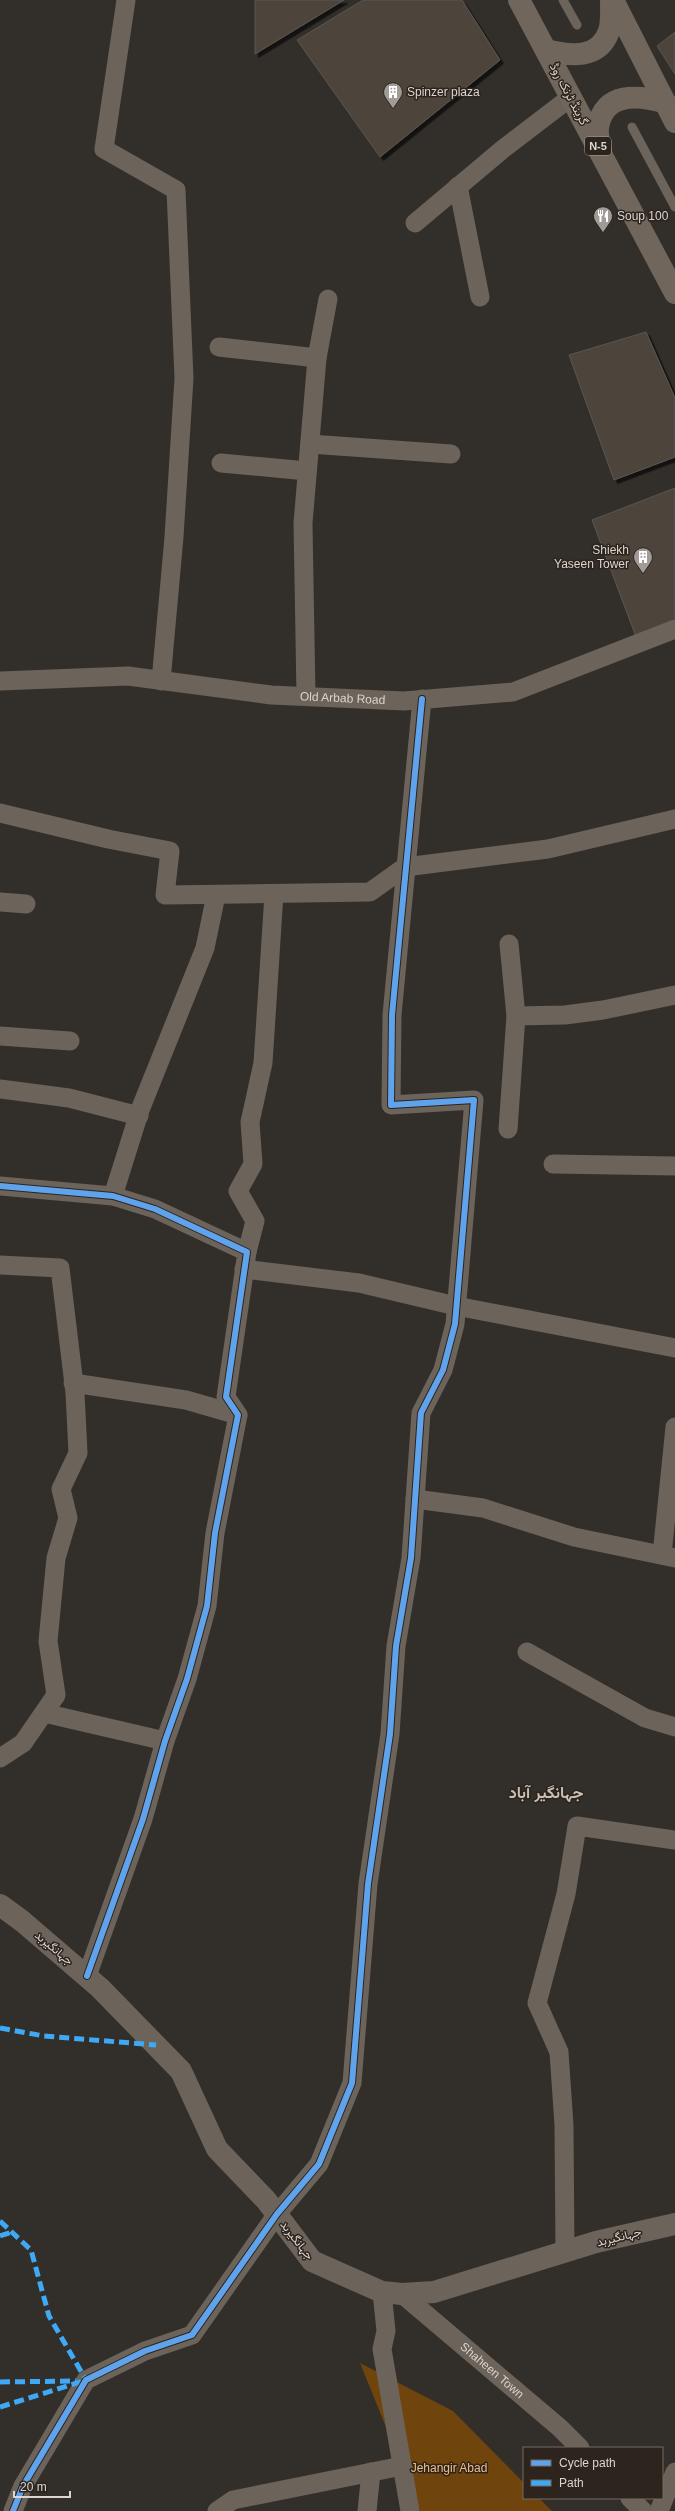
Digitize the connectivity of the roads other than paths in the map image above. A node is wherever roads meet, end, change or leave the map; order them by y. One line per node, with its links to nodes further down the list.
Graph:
1 (126, 0): 24 (street)
2 (519, 0): 6 (highway, گرینڈ ٹرنک روڈ / N-5)
3 (563, 0): 5 (lane)
4 (612, 0): 6 (highway); 8 (highway)
5 (577, 25)
6 (546, 50): 7 (highway, گرینڈ ٹرنک روڈ / N-5)
7 (571, 97): 10 (highway, گرینڈ ٹرنک روڈ / N-5); 11 (street)
8 (670, 112): 10 (highway)
9 (632, 127): 12 (lane)
10 (601, 153): 14 (highway, گرینڈ ٹرنک روڈ / N-5)
11 (458, 186): 13 (street); 15 (street)
12 (675, 207)
13 (415, 223)
14 (675, 293)
15 (480, 297)
16 (328, 299): 18 (street)
17 (219, 347): 18 (street)
18 (317, 358): 19 (street)
19 (310, 444): 20 (street); 22 (street)
20 (451, 454)
21 (221, 463): 22 (street)
22 (308, 471): 26 (street)
23 (673, 635): 27 (street, Old Arbab Road)
24 (162, 680): 25 (street, Old Arbab Road); 26 (street, Old Arbab Road)
25 (0, 681)
26 (306, 696): 27 (street, Old Arbab Road)
27 (422, 700): 30 (street)
28 (0, 813): 32 (street)
29 (675, 819): 30 (street)
30 (405, 868): 31 (street); 49 (street)
31 (274, 894): 32 (street); 47 (street)
32 (216, 895): 41 (street)
33 (0, 902): 34 (street)
34 (26, 904)
35 (509, 944): 37 (street)
36 (675, 995): 37 (street)
37 (516, 1016): 42 (street)
38 (0, 1036): 39 (street)
39 (70, 1041)
40 (0, 1089): 41 (street)
41 (138, 1116): 46 (street)
42 (508, 1129)
43 (553, 1164): 44 (street)
44 (675, 1166)
45 (0, 1186): 46 (street)
46 (113, 1196): 47 (street)
47 (246, 1260): 49 (street); 52 (street)
48 (0, 1265): 51 (street)
49 (456, 1306): 50 (street); 54 (street)
50 (675, 1348)
51 (73, 1382): 52 (street); 57 (street)
52 (238, 1415): 59 (street)
53 (675, 1427): 55 (street)
54 (415, 1499): 55 (street); 64 (street)
55 (668, 1557)
56 (527, 1652): 58 (street)
57 (44, 1713): 59 (street); 60 (street)
58 (675, 1727)
59 (165, 1740): 63 (street)
60 (0, 1758)
61 (675, 1840): 66 (street)
62 (0, 1906): 63 (street, جہانگیربد)
63 (87, 1976): 64 (street, جہانگیربد)
64 (277, 2214): 67 (street, جہانگیربد); 73 (street)
65 (675, 2224): 66 (street, جہانگیربد)
66 (565, 2252): 67 (street, جہانگیربد)
67 (392, 2293): 68 (street, Shaheen Town); 69 (street)
68 (579, 2447)
69 (402, 2466): 70 (street); 76 (street)
70 (371, 2472): 74 (street); 75 (street)
71 (675, 2472): 78 (street)
72 (631, 2499): 77 (street)
73 (13, 2511)
74 (217, 2511)
75 (367, 2511)
76 (410, 2511)
77 (643, 2511)
78 (658, 2511)

